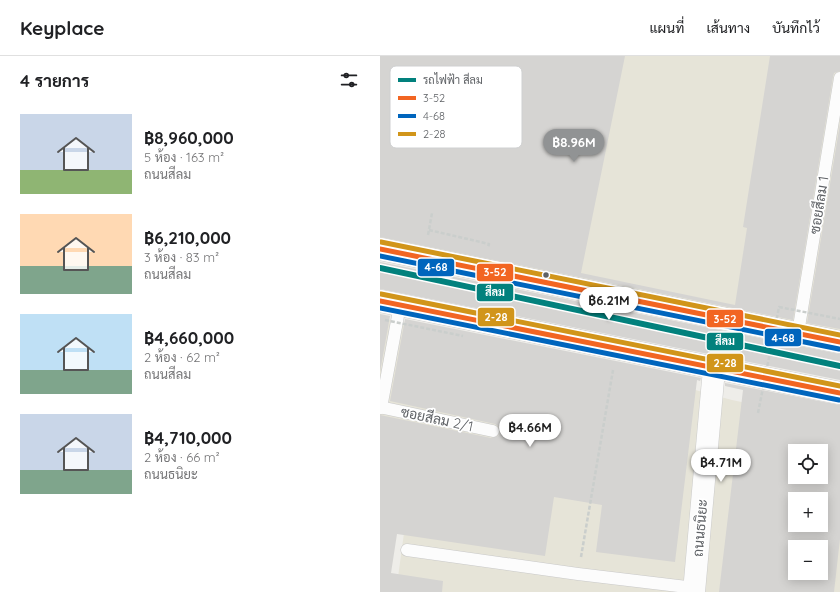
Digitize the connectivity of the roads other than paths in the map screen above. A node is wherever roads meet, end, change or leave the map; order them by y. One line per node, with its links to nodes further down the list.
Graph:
1 (840, 78): 4 (lane, ซอยสีลม 1)
2 (380, 250): 4 (main road)
3 (388, 308): 6 (main road); 8 (lane, ซอยสีลม 2/1)
4 (798, 333): 5 (main road)
5 (840, 342)
6 (716, 368): 7 (main road); 11 (main road, ถนนธนิยะ)
7 (840, 393)
8 (380, 408): 9 (lane, ซอยสีลม 2/1)
9 (493, 431)
10 (407, 550): 11 (lane)
11 (694, 590)

